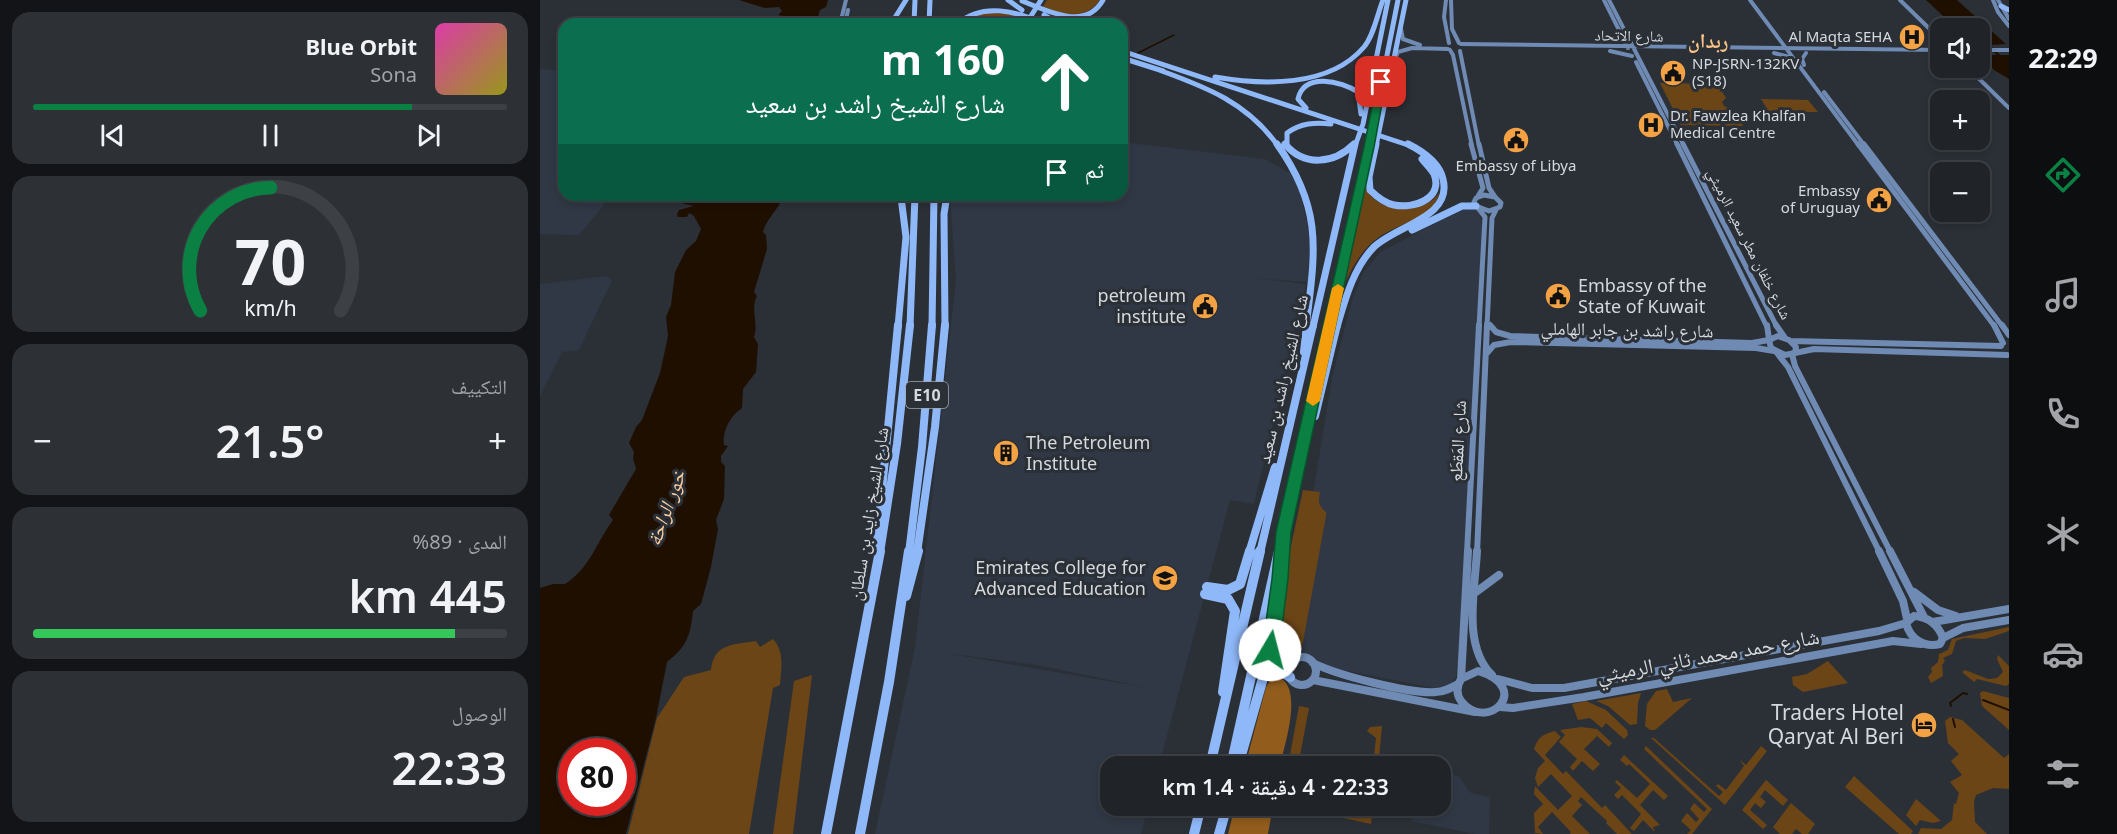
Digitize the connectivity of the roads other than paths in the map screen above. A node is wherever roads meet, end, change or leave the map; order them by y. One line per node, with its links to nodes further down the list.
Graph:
1 (848, 0): 28 (street); 29 (street)
2 (906, 0): 30 (highway)
3 (915, 0): 31 (highway)
4 (930, 0): 32 (highway)
5 (1008, 0): 24 (highway)
6 (1043, 0): 34 (highway)
7 (1103, 0): 26 (highway)
8 (1383, 0): 60 (highway)
9 (1388, 0): 71 (highway, شارع الشيخ راشد بن سعيد)
10 (1398, 0): 104 (highway, شارع الشيخ راشد بن سعيد)
11 (1406, 0): 37 (highway)
12 (1446, 0): 45 (street)
13 (1451, 0): 43 (street)
14 (1604, 0): 39 (street, شارع خلفان مطر سعيد الرميثي)
15 (1609, 0): 23 (street, شارع خلفان مطر سعيد الرميثي)
16 (1750, 0): 42 (street)
17 (1755, 0): 54 (street)
18 (1900, 0): 41 (street)
19 (1905, 0): 40 (street)
20 (1993, 0): 27 (street)
21 (1021, 1): 26 (highway)
22 (2000, 3): 27 (highway)
23 (1614, 9): 25 (street); 39 (street, شارع خلفان مطر سعيد الرميثي)
24 (1019, 10): 33 (highway); 35 (highway)
25 (1620, 11)
26 (1042, 13): 36 (highway)
27 (2007, 15): 38 (street)
28 (842, 18)
29 (846, 18)
30 (895, 18)
31 (914, 18)
32 (929, 18)
33 (964, 18)
34 (1031, 18)
35 (1033, 18)
36 (1050, 18)
37 (1400, 25): 45 (street); 62 (highway)
38 (2009, 26)
39 (1627, 34): 48 (street); 50 (street, شارع خلفان مطر سعيد الرميثي)
40 (1930, 34)
41 (1930, 35)
42 (1782, 42): 52 (street); 54 (street)
43 (1460, 44): 45 (street, شارع الاتحاد); 48 (street, شارع الاتحاد); 51 (street)
44 (1671, 45): 49 (street)
45 (1449, 47): 51 (street, شارع الاتحاد); 62 (street); 74 (street)
46 (1930, 47): 54 (street, شارع الاتحاد)
47 (1930, 47): 57 (street, شارع الاتحاد)
48 (1619, 48): 50 (street, شارع الاتحاد)
49 (1667, 48): 50 (street, شارع الاتحاد); 52 (street, شارع الاتحاد)
50 (1631, 49): 51 (street, شارع الاتحاد); 53 (street, شارع الاتحاد); 61 (street, شارع خلفان مطر سعيد الرميثي); 66 (street, شارع خلفان مطر سعيد الرميثي)
51 (1460, 50): 75 (street)
52 (1778, 50): 54 (street, شارع الاتحاد)
53 (1645, 51): 54 (street, شارع الاتحاد); 61 (street)
54 (1791, 51): 57 (street, شارع الاتحاد); 63 (street); 67 (street)
55 (1990, 52): 56 (street)
56 (2009, 52)
57 (1806, 53): 63 (street)
58 (1128, 54): 60 (highway)
59 (1128, 57): 64 (highway)
60 (1148, 60): 69 (highway)
61 (1639, 60): 66 (street, شارع خلفان مطر سعيد الرميثي)
62 (1392, 65): 73 (highway)
63 (1804, 65): 67 (street)
64 (1153, 68): 70 (highway); 98 (highway)
65 (1978, 78): 68 (street)
66 (1652, 90): 84 (street, شارع خلفان مطر سعيد الرميثي); 85 (street, شارع خلفان مطر سعيد الرميثي)
67 (1821, 91): 82 (street); 83 (street)
68 (2009, 108)
69 (1323, 116): 71 (highway); 73 (highway)
70 (1331, 124): 72 (highway); 73 (highway)
71 (1363, 124): 72 (highway, شارع الشيخ راشد بن سعيد)
72 (1356, 141): 98 (highway, شارع الشيخ راشد بن سعيد)
73 (1409, 147): 86 (highway)
74 (1478, 196): 75 (street); 80 (street)
75 (1495, 197): 81 (street, شارع المَقطَع)
76 (900, 201): 108 (highway)
77 (915, 201): 108 (highway, شارع الشيخ زايد بن سلطان / E10)
78 (936, 201): 110 (highway, E10)
79 (947, 201): 110 (highway)
80 (1477, 207): 81 (street); 86 (highway); 99 (street, شارع المَقطَع)
81 (1496, 210): 87 (street, شارع المَقطَع)
82 (1946, 261): 83 (street); 93 (street)
83 (1953, 261): 88 (street)
84 (1737, 263): 85 (street); 90 (street, شارع خلفان مطر سعيد الرميثي)
85 (1744, 263): 91 (street, شارع خلفان مطر سعيد الرميثي)
86 (1354, 277): 104 (highway)
87 (1487, 321): 89 (street, شارع راشد بن جابر الهاملي); 96 (street, شارع المَقطَع)
88 (2009, 335)
89 (1554, 337): 90 (street, شارع راشد بن جابر الهاملي); 92 (street)
90 (1769, 340): 91 (street, شارع راشد بن جابر الهاملي); 94 (street, شارع خلفان مطر سعيد الرميثي)
91 (1788, 340): 93 (street); 95 (street, شارع خلفان مطر سعيد الرميثي)
92 (1510, 342): 94 (street, شارع راشد بن جابر الهاملي); 96 (street, شارع راشد بن جابر الهاملي)
93 (2004, 343): 97 (street)
94 (1776, 352): 95 (street, شارع راشد بن جابر الهاملي); 115 (street)
95 (1793, 353): 97 (street); 107 (street)
96 (1485, 356): 100 (street, شارع المَقطَع)
97 (2008, 356)
98 (1303, 364): 102 (highway, شارع الشيخ راشد بن سعيد)
99 (1476, 389): 100 (street); 101 (street, شارع المَقطَع)
100 (1483, 405): 103 (street, شارع المَقطَع)
101 (1474, 410): 103 (street); 124 (street, شارع المَقطَع)
102 (1287, 439): 127 (highway, شارع الشيخ راشد بن سعيد); 127 (highway)
103 (1482, 441): 109 (street, شارع المَقطَع)
104 (1300, 458): 105 (highway, شارع الشيخ راشد بن سعيد)
105 (1284, 532): 119 (highway); 129 (highway, شارع الشيخ راشد بن سعيد)
106 (1499, 575): 109 (street)
107 (1908, 584): 112 (street); 113 (street)
108 (873, 591): 133 (highway, شارع الشيخ زايد بن سلطان / E10)
109 (1475, 592): 122 (street, شارع المَقطَع)
110 (901, 606): 134 (highway, E10)
111 (2009, 609): 113 (street)
112 (1924, 617): 115 (street); 116 (street)
113 (1962, 618): 116 (street)
114 (2009, 620): 117 (street)
115 (1907, 621): 118 (street); 122 (street, شارع حمد محمد ثاني الرميثي)
116 (1932, 622): 117 (street)
117 (1943, 638): 118 (street)
118 (1921, 644): 125 (street, شارع حمد محمد ثاني الرميثي)
119 (1293, 661): 120 (street); 121 (street)
120 (1313, 663): 123 (street); 124 (street)
121 (1290, 677): 123 (street); 130 (highway)
122 (1495, 677): 124 (street); 125 (street)
123 (1313, 681): 126 (street)
124 (1459, 681): 126 (street)
125 (1500, 707): 126 (street)
126 (1475, 712)
127 (1221, 722): 128 (highway, شارع الشيخ راشد بن سعيد)
128 (1212, 756)
129 (1233, 756)
130 (1241, 756)
131 (1198, 816): 135 (highway)
132 (1222, 816): 136 (highway)
133 (826, 834)
134 (860, 834)
135 (1194, 834)
136 (1217, 834)

